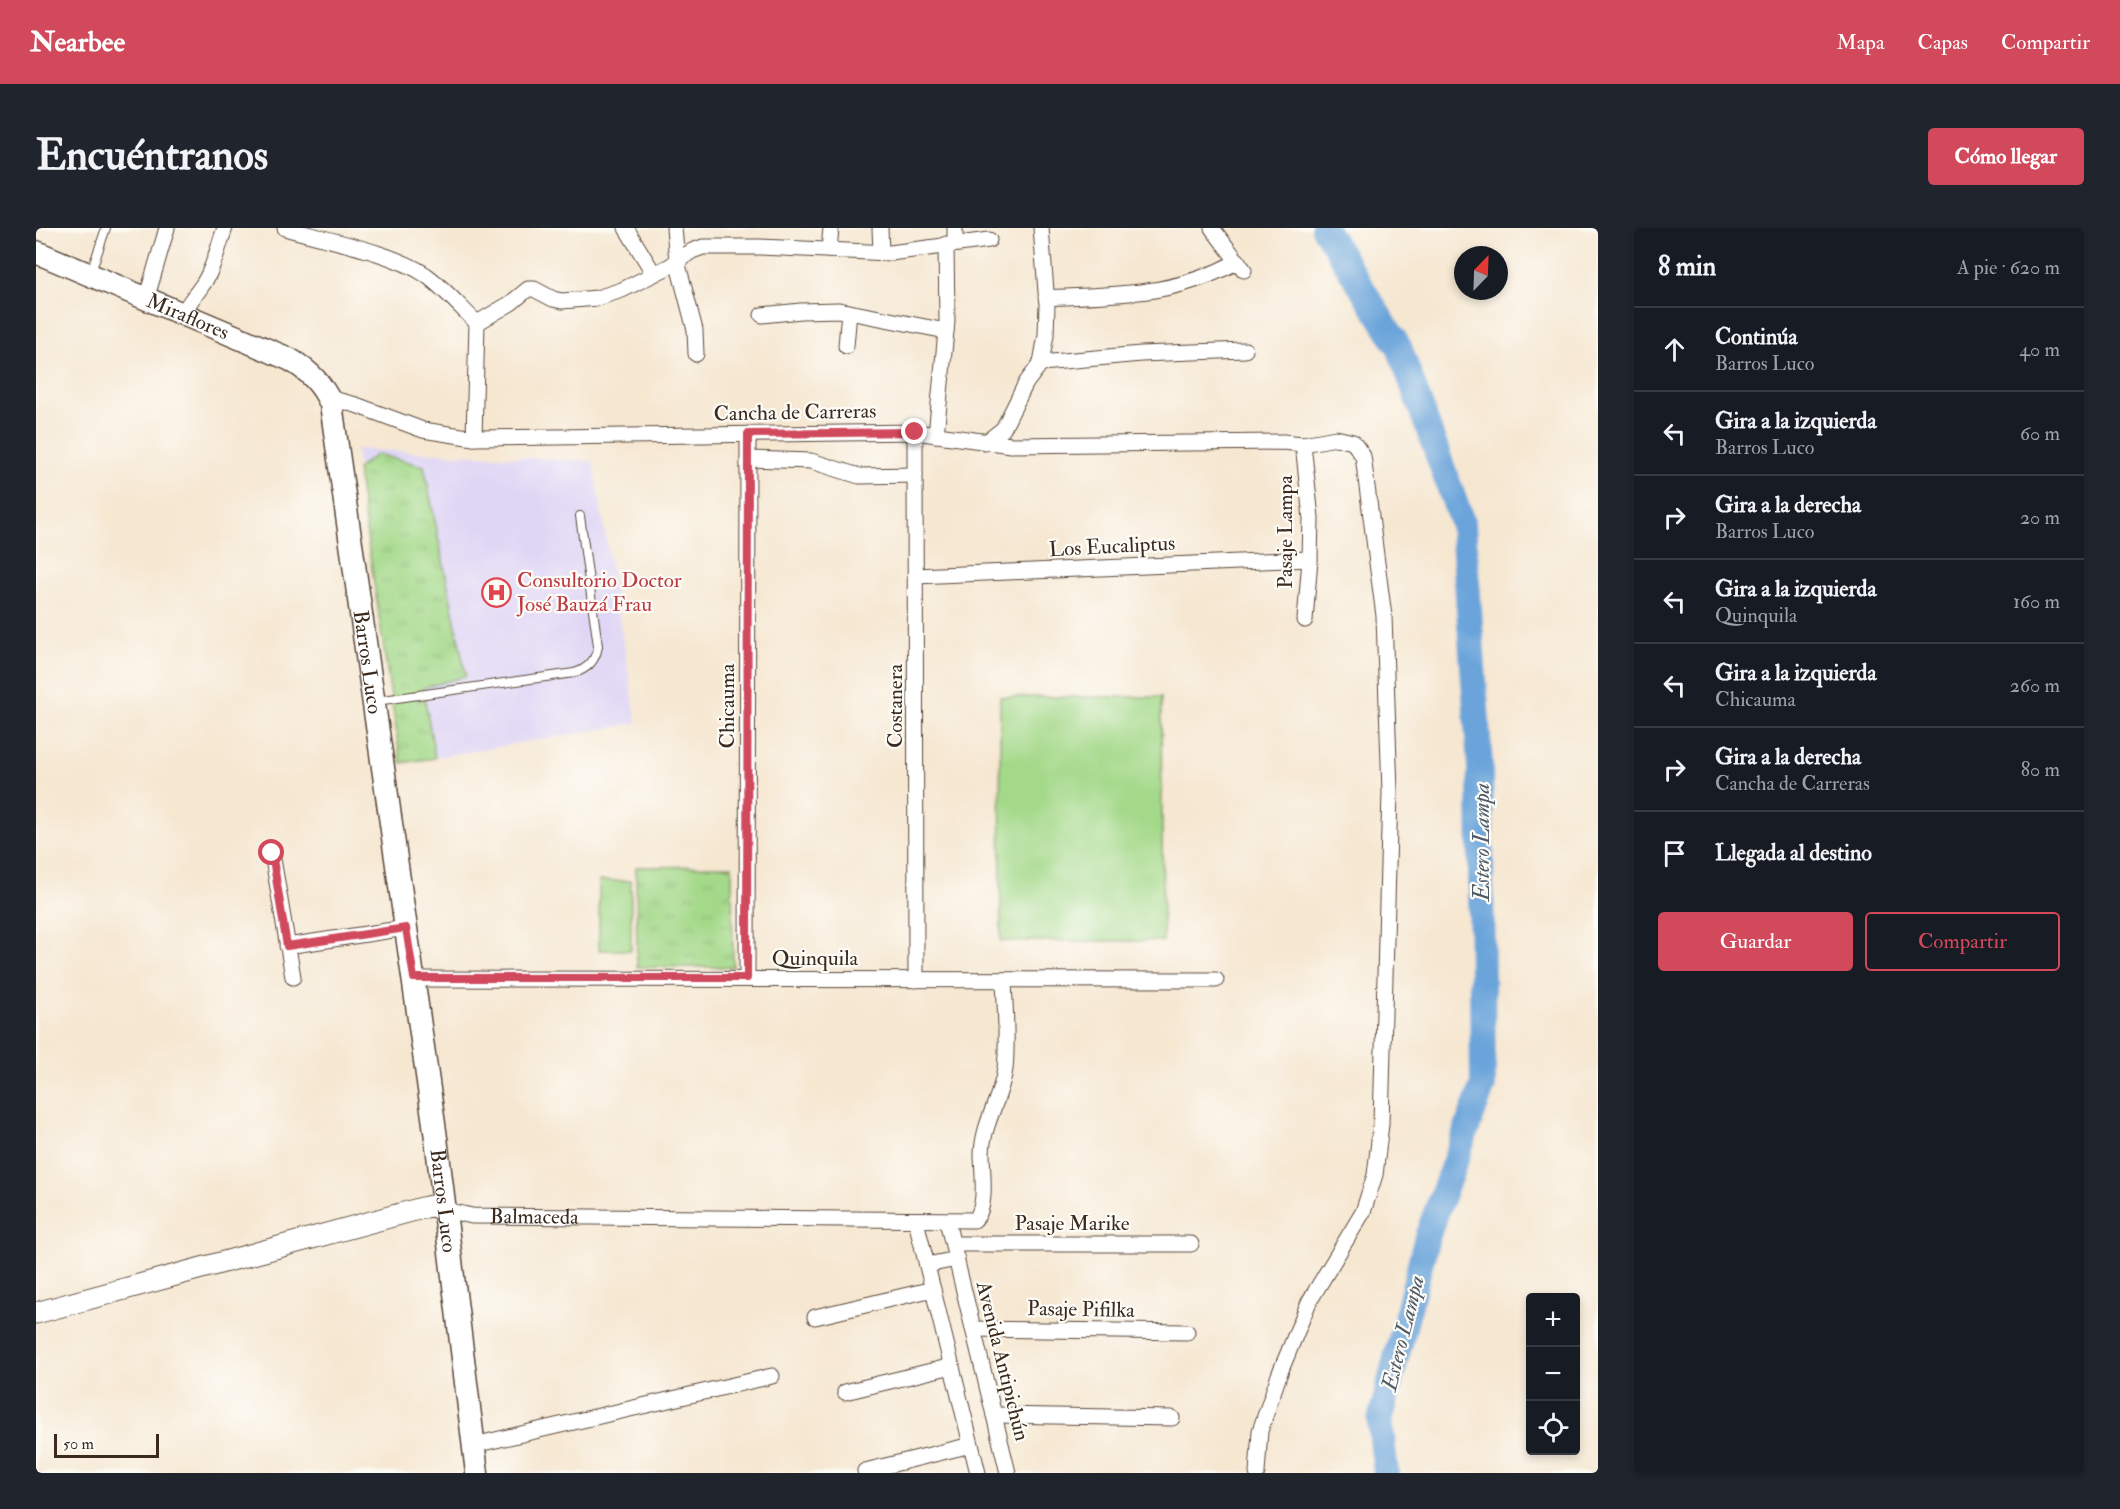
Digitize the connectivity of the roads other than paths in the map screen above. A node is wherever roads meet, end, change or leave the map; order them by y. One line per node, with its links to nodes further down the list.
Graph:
1 (106, 228): 18 (lane)
2 (167, 228): 20 (street)
3 (225, 228): 22 (street)
4 (285, 228): 24 (street)
5 (626, 228): 17 (street)
6 (674, 228): 16 (street)
7 (831, 228): 13 (street)
8 (880, 228): 15 (street)
9 (1041, 228): 19 (street)
10 (1212, 228): 19 (street)
11 (952, 239): 12 (street); 15 (street); 25 (street)
12 (989, 240)
13 (829, 250): 15 (street); 16 (street)
14 (36, 252): 18 (main road, Miraflores)
15 (881, 252)
16 (677, 261): 17 (street); 28 (street)
17 (654, 274): 24 (street)
18 (90, 275): 20 (main road, Miraflores)
19 (1046, 298): 29 (street)
20 (146, 300): 22 (main road, Miraflores)
21 (849, 312): 23 (street); 25 (street); 26 (street)
22 (183, 315): 30 (main road, Miraflores)
23 (762, 315)
24 (477, 323): 34 (street)
25 (946, 331): 33 (street)
26 (846, 346)
27 (1245, 350): 29 (street)
28 (696, 354)
29 (1041, 363): 35 (street)
30 (328, 398): 34 (street, Cancha de Carreras); 43 (main road, Barros Luco)
31 (915, 432): 32 (street, Cancha de Carreras); 33 (street, Cancha de Carreras); 38 (street, Costanera)
32 (748, 434): 34 (street, Cancha de Carreras); 37 (street, Chicauma)
33 (936, 435): 35 (street, Cancha de Carreras)
34 (474, 438)
35 (985, 443): 36 (street, Cancha de Carreras)
36 (1303, 444): 40 (street, Pasaje Lampa); 75 (street, Cancha de Carreras)
37 (748, 459): 38 (street); 49 (street, Chicauma)
38 (915, 475): 41 (street, Costanera)
39 (580, 516): 43 (lane)
40 (1310, 558): 41 (street, Los Eucaliptus); 42 (street, Pasaje Lampa)
41 (916, 576): 50 (street, Costanera)
42 (1305, 620)
43 (375, 701): 45 (main road, Barros Luco)
44 (272, 853): 46 (street)
45 (406, 928): 46 (street); 48 (main road, Barros Luco)
46 (287, 946): 47 (street)
47 (293, 977)
48 (414, 978): 49 (street, Quinquila); 53 (main road, Barros Luco)
49 (747, 978): 50 (street, Quinquila)
50 (916, 980): 51 (street, Quinquila)
51 (1004, 980): 52 (street, Quinquila); 55 (street, Balmaceda)
52 (1216, 980)
53 (445, 1210): 54 (street, Balmaceda); 60 (street, Balmaceda); 69 (main road, Barros Luco)
54 (916, 1221): 55 (street, Balmaceda); 58 (street)
55 (947, 1221): 57 (street, Avenida Antipichún)
56 (1191, 1244): 57 (street, Pasaje Marike)
57 (955, 1252): 58 (street, Avenida Antipichún); 62 (street, Avenida Antipichún)
58 (927, 1265): 59 (street)
59 (933, 1289): 61 (street); 64 (street)
60 (36, 1313)
61 (815, 1317)
62 (973, 1329): 63 (street, Pasaje Pifilka); 67 (street, Avenida Antipichún)
63 (1187, 1332)
64 (952, 1366): 66 (street); 70 (street)
65 (772, 1376): 69 (street)
66 (845, 1392)
67 (994, 1415): 68 (street); 74 (street, Avenida Antipichún)
68 (1172, 1418)
69 (474, 1445): 72 (main road, Barros Luco)
70 (971, 1445): 71 (street); 73 (street)
71 (865, 1472)
72 (477, 1473)
73 (978, 1473)
74 (1008, 1473)
75 (1257, 1473)

